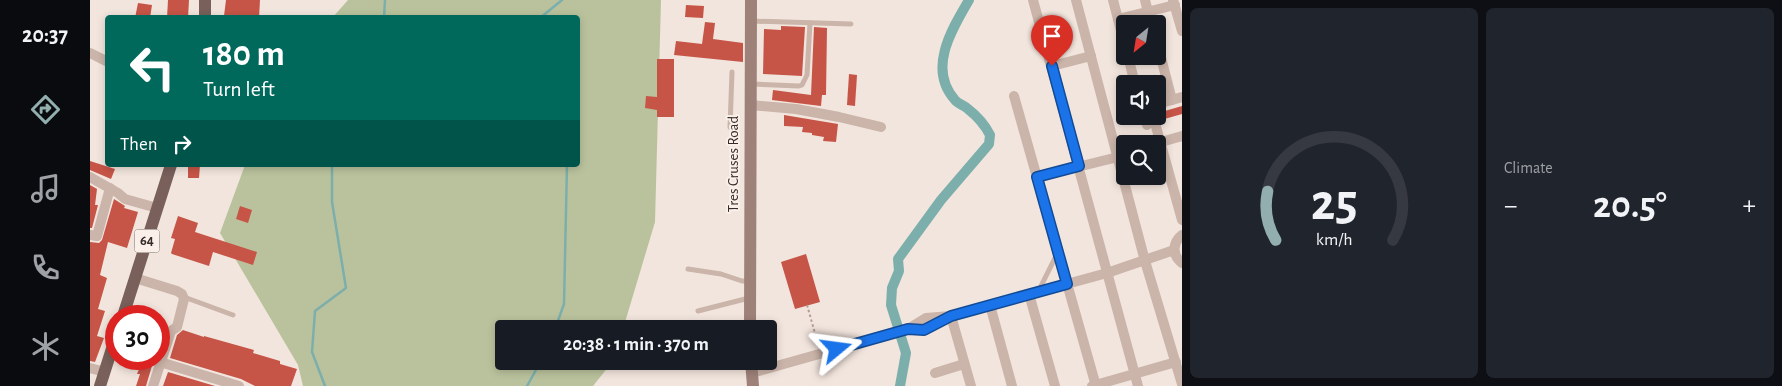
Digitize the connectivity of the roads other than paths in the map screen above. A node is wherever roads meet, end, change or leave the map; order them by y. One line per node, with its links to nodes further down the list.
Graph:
1 (205, 0): 9 (main road)
2 (751, 0): 13 (main road, Tres Cruses Road)
3 (1033, 0): 21 (street)
4 (1076, 0): 18 (street)
5 (1113, 0): 10 (street)
6 (1145, 0): 8 (street)
7 (1174, 2): 8 (street); 16 (street)
8 (1148, 12): 11 (street); 12 (street)
9 (205, 15)
10 (1117, 15)
11 (1135, 15)
12 (1149, 15)
13 (751, 21): 14 (lane); 23 (main road, Tres Cruses Road)
14 (810, 23): 15 (lane); 23 (lane)
15 (851, 24)
16 (1182, 31)
17 (90, 53): 19 (street)
18 (1091, 56): 21 (street); 31 (street)
19 (105, 60)
20 (1165, 65): 25 (street)
21 (1052, 66): 34 (street)
22 (732, 72): 27 (lane)
23 (749, 84): 26 (main road, Tres Cruses Road)
24 (1014, 96): 37 (street)
25 (1177, 98)
26 (750, 105): 28 (street); 50 (main road, Tres Cruses Road)
27 (730, 127)
28 (881, 127)
29 (1182, 136): 30 (street)
30 (1166, 140)
31 (1116, 150)
32 (1116, 157): 34 (street)
33 (1166, 163): 41 (street)
34 (1079, 166): 37 (street); 48 (street)
35 (170, 167): 40 (main road, 64)
36 (90, 177): 39 (street)
37 (1037, 177): 44 (street)
38 (1125, 185): 46 (street)
39 (114, 191): 40 (street); 42 (street)
40 (158, 205): 49 (main road, 64)
41 (1182, 220)
42 (90, 235)
43 (1182, 235): 45 (street)
44 (1058, 252): 51 (street); 52 (lane)
45 (1178, 257): 46 (street)
46 (1145, 261): 48 (street); 62 (street)
47 (688, 269): 50 (lane)
48 (1107, 273): 51 (street); 70 (street)
49 (135, 278): 53 (street); 55 (main road, 64)
50 (750, 281): 54 (main road, Tres Cruses Road)
51 (1067, 284): 52 (street); 78 (street)
52 (1034, 293): 56 (street); 77 (street)
53 (183, 297): 58 (lane); 61 (street)
54 (750, 298): 57 (lane); 60 (main road, Tres Cruses Road)
55 (126, 305)
56 (990, 305): 59 (street); 76 (street)
57 (698, 311)
58 (233, 315)
59 (951, 316): 63 (street); 69 (street)
60 (750, 320)
61 (170, 334)
62 (1176, 362): 70 (street); 71 (street)
63 (964, 364): 68 (street); 75 (street)
64 (170, 365): 74 (street)
65 (90, 368): 67 (street)
66 (158, 370): 73 (street)
67 (105, 372): 72 (main road)
68 (935, 373)
69 (752, 374)
70 (1134, 374): 78 (street); 79 (street)
71 (1182, 384)
72 (100, 386)
73 (153, 386)
74 (239, 386)
75 (971, 386)
76 (1012, 386)
77 (1055, 386)
78 (1095, 386)
79 (1138, 386)

